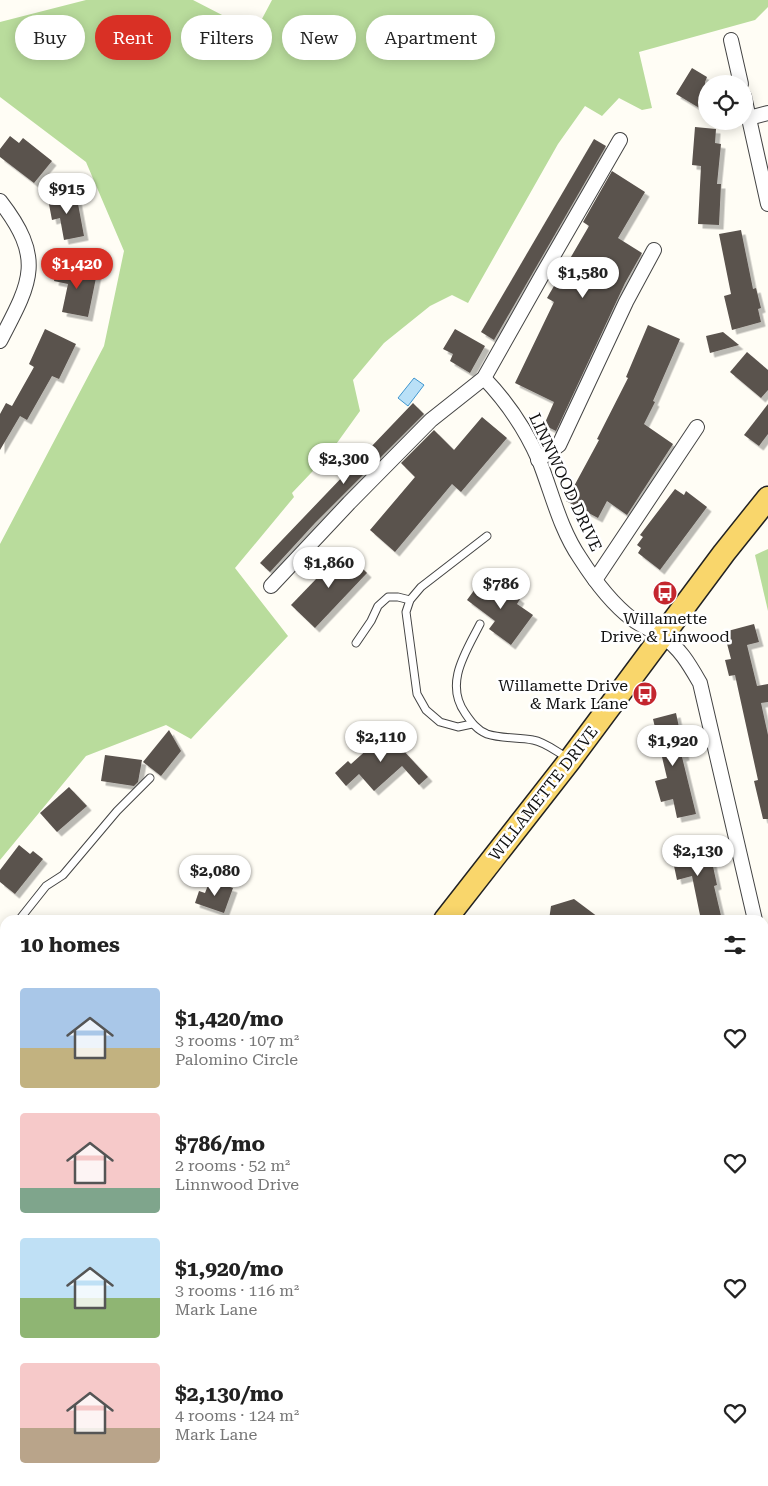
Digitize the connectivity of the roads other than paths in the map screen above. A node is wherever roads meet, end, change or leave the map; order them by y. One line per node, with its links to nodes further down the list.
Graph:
1 (731, 40): 2 (street)
2 (739, 75)
3 (768, 113): 4 (street)
4 (753, 117)
5 (752, 130): 8 (street)
6 (620, 140): 11 (street)
7 (0, 201): 10 (street)
8 (768, 204)
9 (654, 250): 13 (street)
10 (0, 342)
11 (484, 378): 13 (street, LINNWOOD DRIVE); 17 (street)
12 (697, 427): 16 (street)
13 (538, 460): 16 (street, LINNWOOD DRIVE)
14 (768, 498): 20 (main road, WILLAMETTE DRIVE)
15 (487, 536): 18 (lane)
16 (595, 580): 20 (street, LINNWOOD DRIVE)
17 (271, 586)
18 (410, 600): 21 (lane); 22 (lane)
19 (480, 624): 22 (lane)
20 (662, 636): 23 (main road, WILLAMETTE DRIVE); 27 (street, LINNWOOD DRIVE)
21 (356, 643)
22 (472, 724): 23 (lane)
23 (570, 760): 26 (main road, WILLAMETTE DRIVE)
24 (150, 778): 25 (lane)
25 (23, 915)
26 (448, 915)
27 (754, 915)

